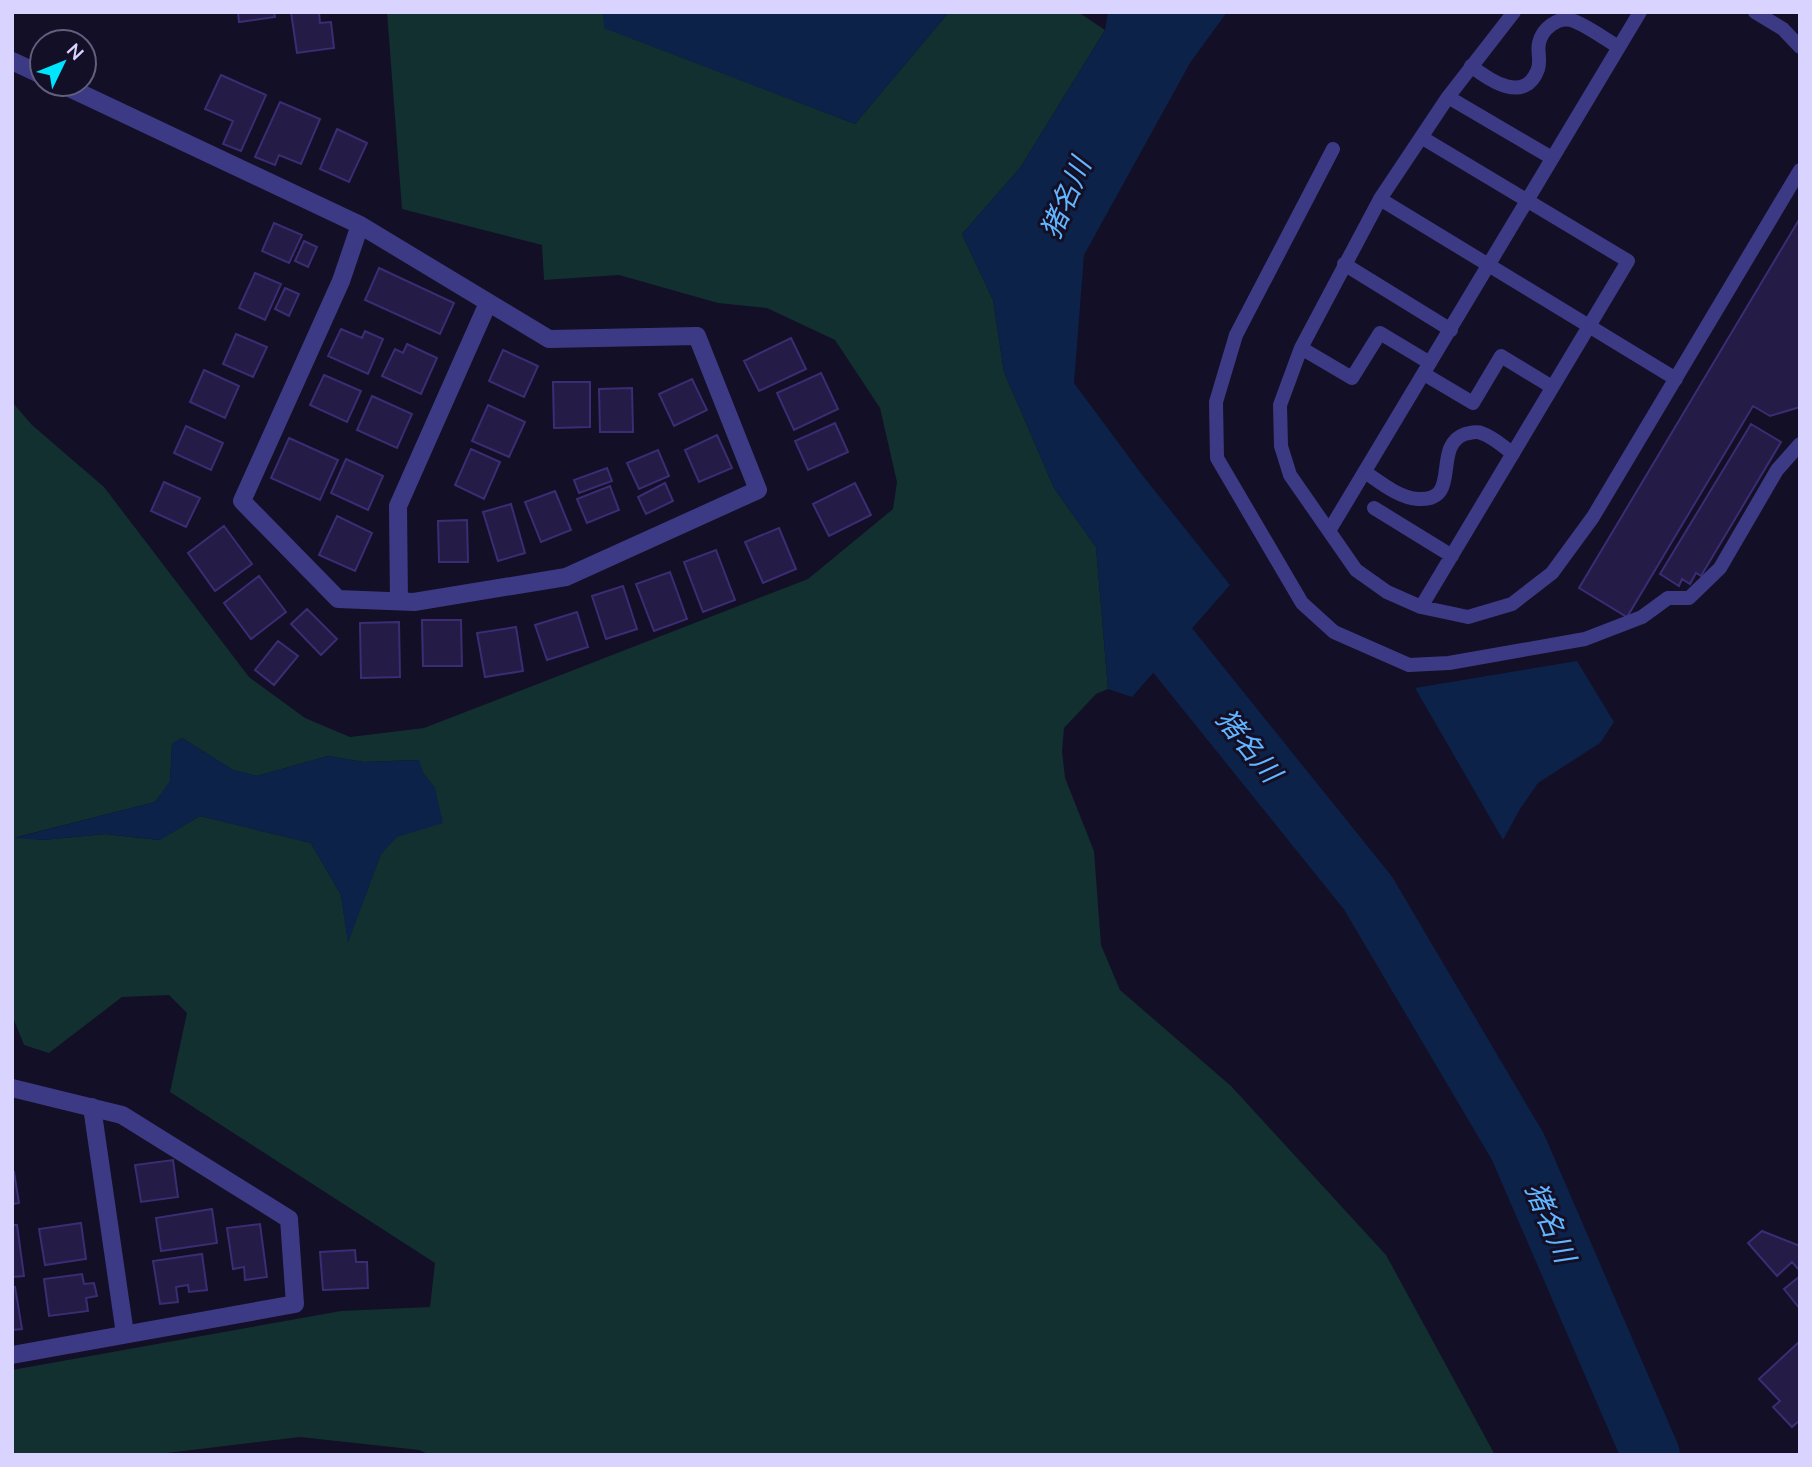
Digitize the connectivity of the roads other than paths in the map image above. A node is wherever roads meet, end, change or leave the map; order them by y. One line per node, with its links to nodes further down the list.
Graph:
1 (1514, 12): 9 (lane)
2 (1640, 12): 6 (lane)
3 (1755, 12): 4 (lane)
4 (1783, 29): 5 (lane); 7 (lane)
5 (1800, 34)
6 (1619, 47): 9 (lane); 15 (lane)
7 (1800, 47)
8 (12, 61): 10 (street)
9 (1471, 66): 11 (lane)
10 (28, 68)
11 (1448, 97): 13 (lane); 15 (lane)
12 (91, 98): 19 (street)
13 (1421, 137): 17 (lane); 18 (lane)
14 (1333, 149): 29 (lane)
15 (1552, 158): 18 (lane)
16 (1800, 170): 27 (lane)
17 (1380, 199): 20 (lane); 21 (lane)
18 (1526, 201): 21 (lane); 23 (lane)
19 (360, 225): 22 (street); 35 (street)
20 (1344, 264): 24 (lane); 25 (lane)
21 (1489, 265): 23 (lane); 24 (lane)
22 (488, 303): 35 (street); 35 (street)
23 (1589, 326): 27 (lane); 28 (lane)
24 (1451, 330): 26 (lane)
25 (1301, 348): 26 (lane); 33 (lane)
26 (1427, 369): 28 (lane); 31 (lane)
27 (1676, 379): 36 (lane)
28 (1552, 387): 30 (lane)
29 (1800, 444)
30 (1513, 453): 31 (lane); 34 (lane)
31 (1365, 472): 33 (lane)
32 (1374, 509): 34 (lane)
33 (1329, 531): 36 (lane)
34 (1452, 556): 36 (lane)
35 (399, 601)
36 (1422, 607)
37 (12, 1088): 38 (street)
38 (92, 1107): 39 (street); 39 (street)
39 (125, 1334): 40 (street)
40 (12, 1355)

